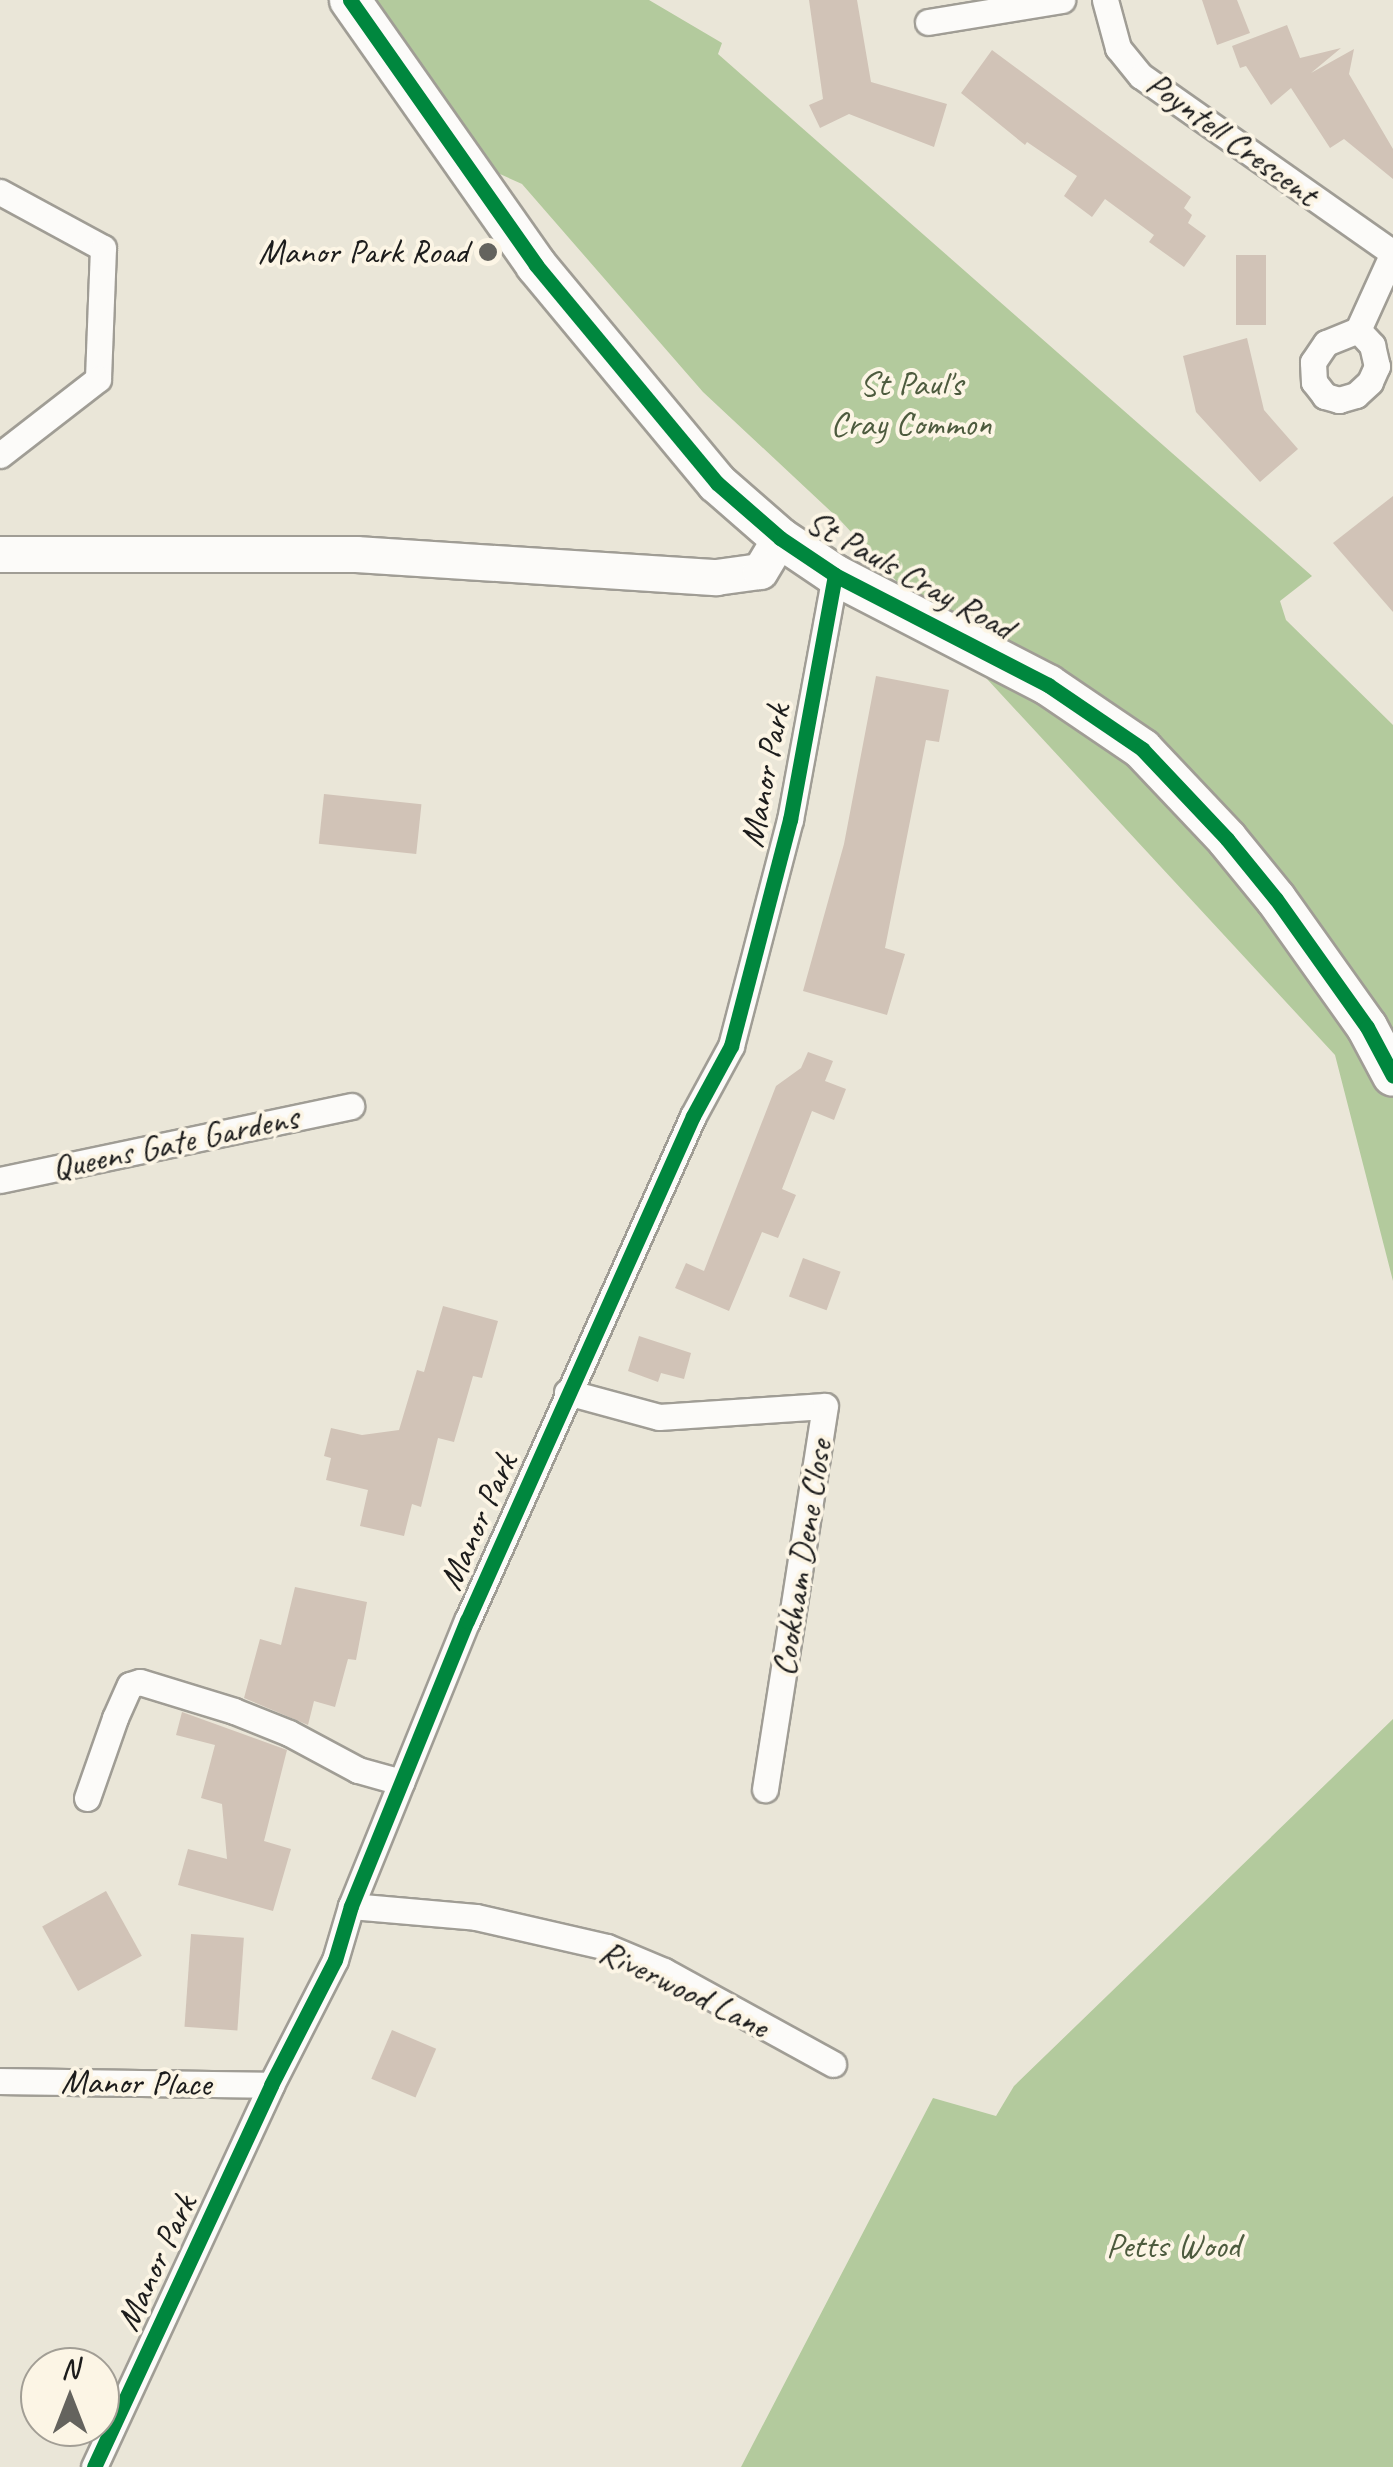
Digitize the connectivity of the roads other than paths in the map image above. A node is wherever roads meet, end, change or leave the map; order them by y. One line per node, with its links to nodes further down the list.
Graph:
1 (350, 0): 9 (main road, St Pauls Cray Road)
2 (1062, 0): 4 (street)
3 (1105, 0): 6 (street, Poyntell Crescent)
4 (928, 22)
5 (0, 192): 8 (street)
6 (1393, 253): 7 (street)
7 (1358, 330)
8 (0, 455)
9 (780, 538): 10 (main road); 11 (main road, St Pauls Cray Road)
10 (0, 554)
11 (835, 575): 12 (main road, St Pauls Cray Road); 15 (street, Manor Park)
12 (1393, 1076)
13 (350, 1106): 14 (street, Queens Gate Gardens)
14 (0, 1180)
15 (568, 1392): 16 (street, Manor Park); 17 (street, Cookham Dene Close)
16 (402, 1782): 18 (street); 19 (street, Manor Park)
17 (765, 1789)
18 (87, 1798)
19 (350, 1906): 20 (street, Riverwood Lane); 22 (street, Manor Park)
20 (833, 2064)
21 (0, 2081): 22 (street, Manor Place)
22 (271, 2085): 23 (street, Manor Park)
23 (94, 2467)

